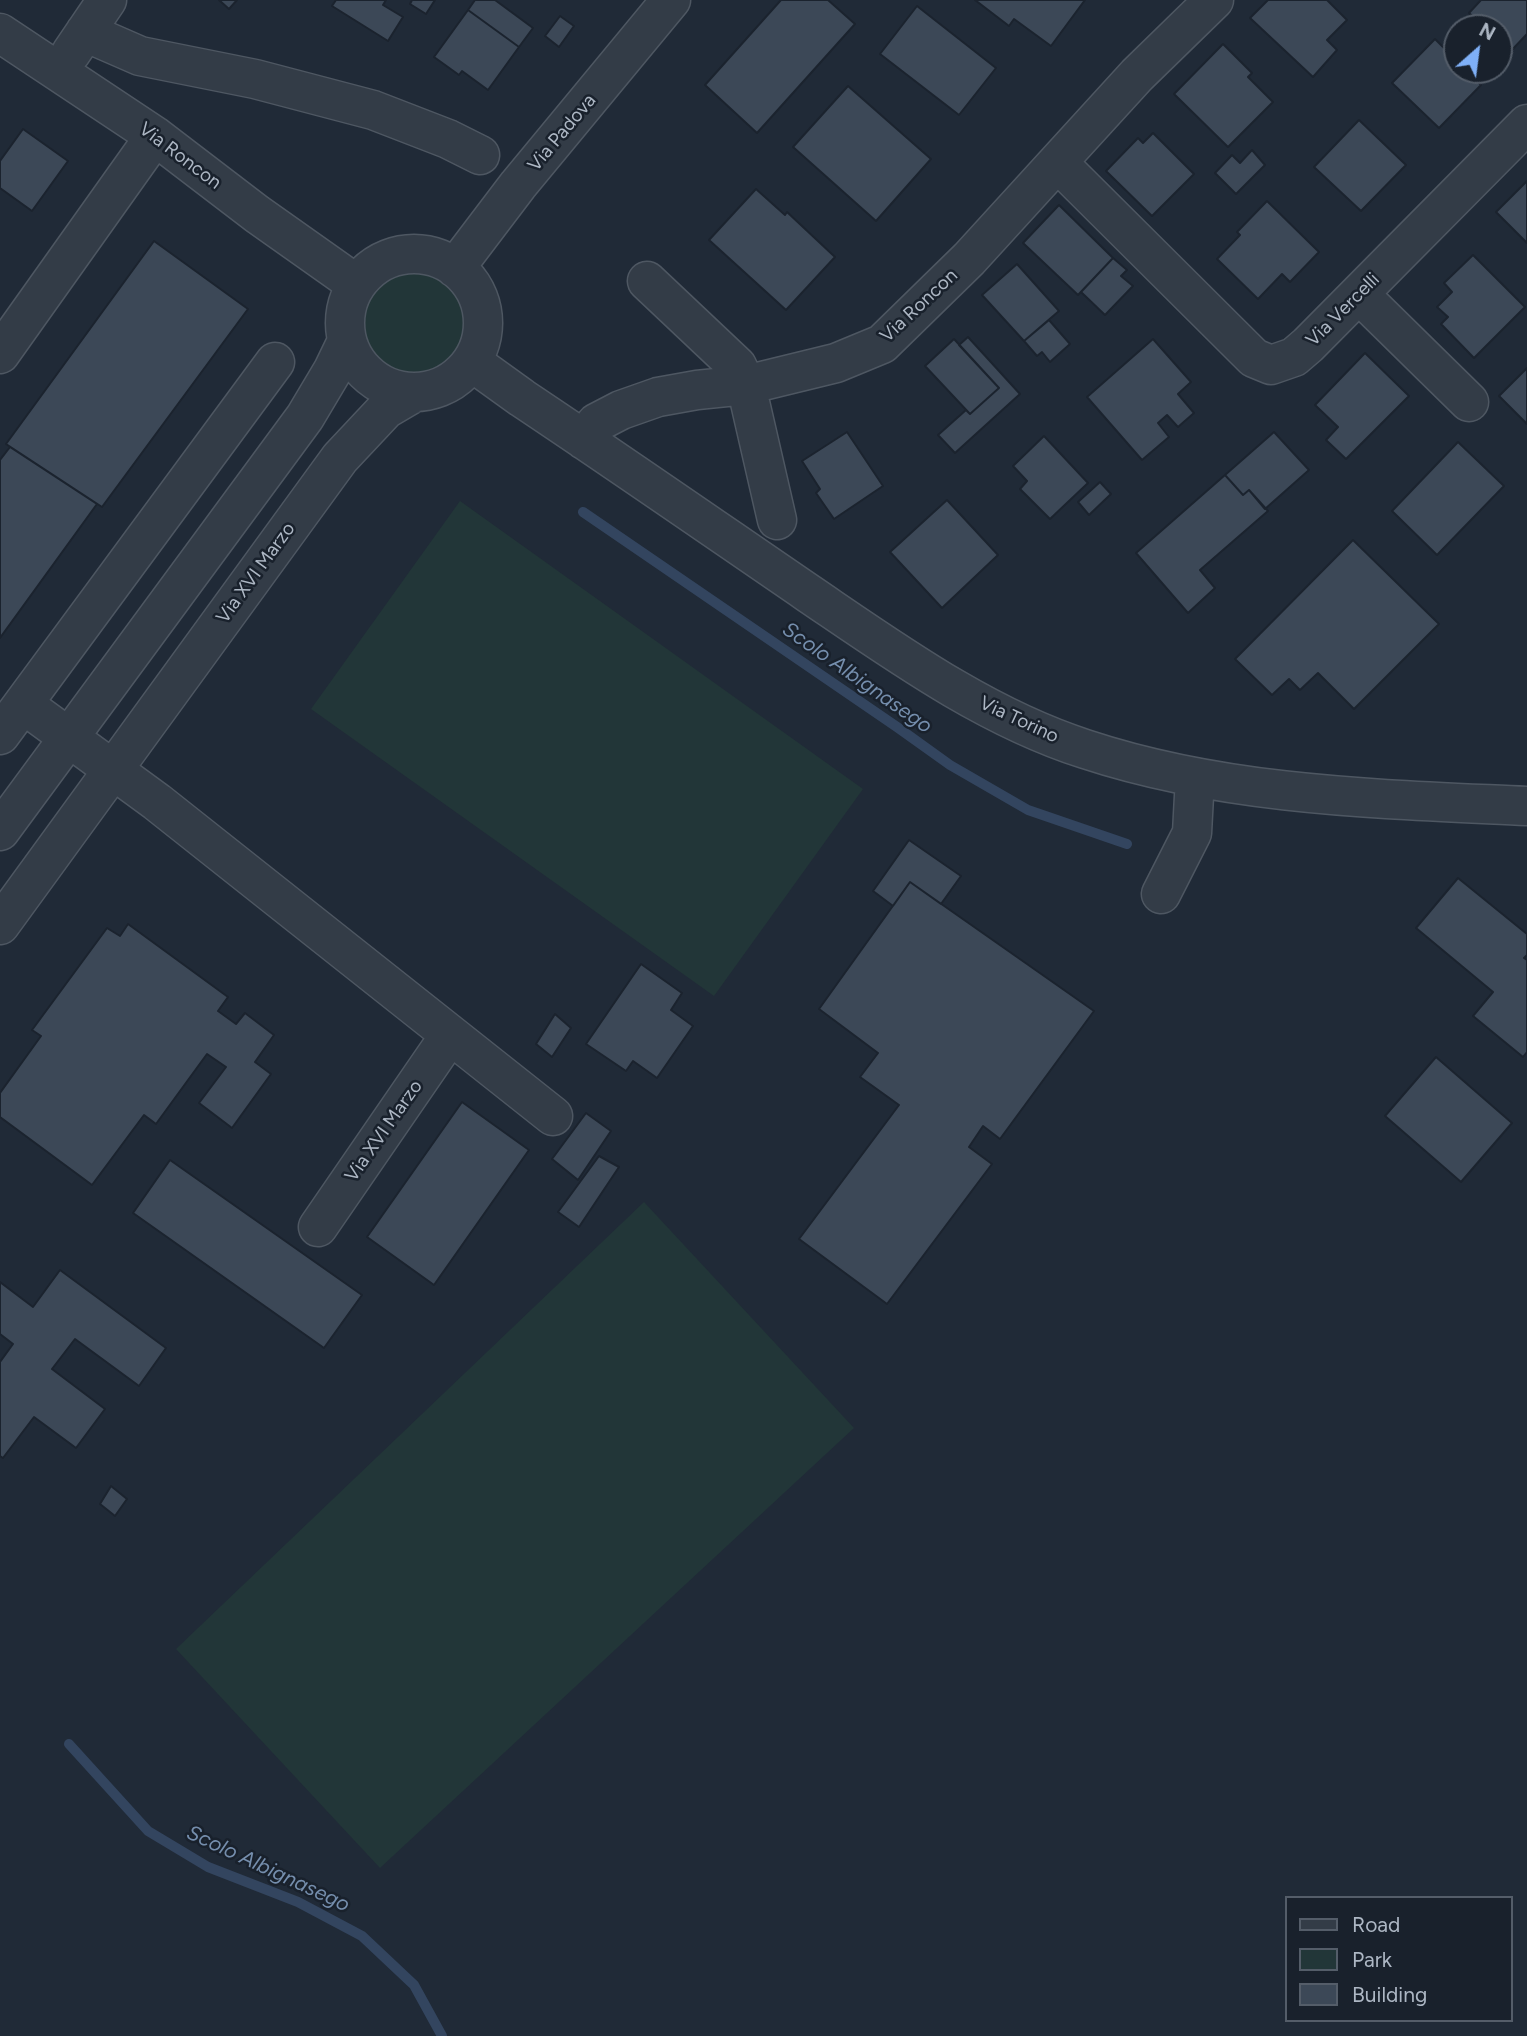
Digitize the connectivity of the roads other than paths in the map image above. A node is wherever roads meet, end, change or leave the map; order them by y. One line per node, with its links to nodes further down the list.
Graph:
1 (107, 0): 5 (street)
2 (671, 0): 11 (street, Via Padova)
3 (1214, 0): 10 (street, Via Roncon)
4 (0, 33): 6 (street, Via Roncon)
5 (85, 33): 6 (street); 9 (street)
6 (58, 73): 8 (street, Via Roncon)
7 (1527, 124): 14 (street, Via Vercelli)
8 (155, 136): 13 (street, Via Roncon); 16 (street)
9 (480, 155)
10 (1058, 163): 14 (street, Via Vercelli); 19 (street, Via Roncon)
11 (455, 268): 13 (street); 18 (street)
12 (647, 281): 19 (street)
13 (356, 284): 15 (street)
14 (1359, 294): 21 (street)
15 (347, 341): 20 (street); 25 (street)
16 (0, 354)
17 (275, 362): 23 (street)
18 (472, 362): 20 (street); 22 (street)
19 (746, 385): 22 (street, Via Roncon); 24 (street)
20 (415, 392): 29 (street, Via XVI Marzo)
21 (1469, 402)
22 (583, 440): 30 (street, Via Torino)
23 (163, 515): 25 (street); 26 (street)
24 (777, 520)
25 (209, 546): 28 (street)
26 (23, 704): 27 (street); 28 (street)
27 (0, 735)
28 (68, 737): 29 (street); 32 (street)
29 (112, 770): 34 (street, Via XVI Marzo); 35 (street)
30 (1195, 777): 31 (street, Via Torino); 33 (street)
31 (1527, 806)
32 (0, 831)
33 (1161, 894)
34 (0, 925)
35 (450, 1035): 36 (street); 37 (street, Via XVI Marzo)
36 (553, 1116)
37 (318, 1227)

